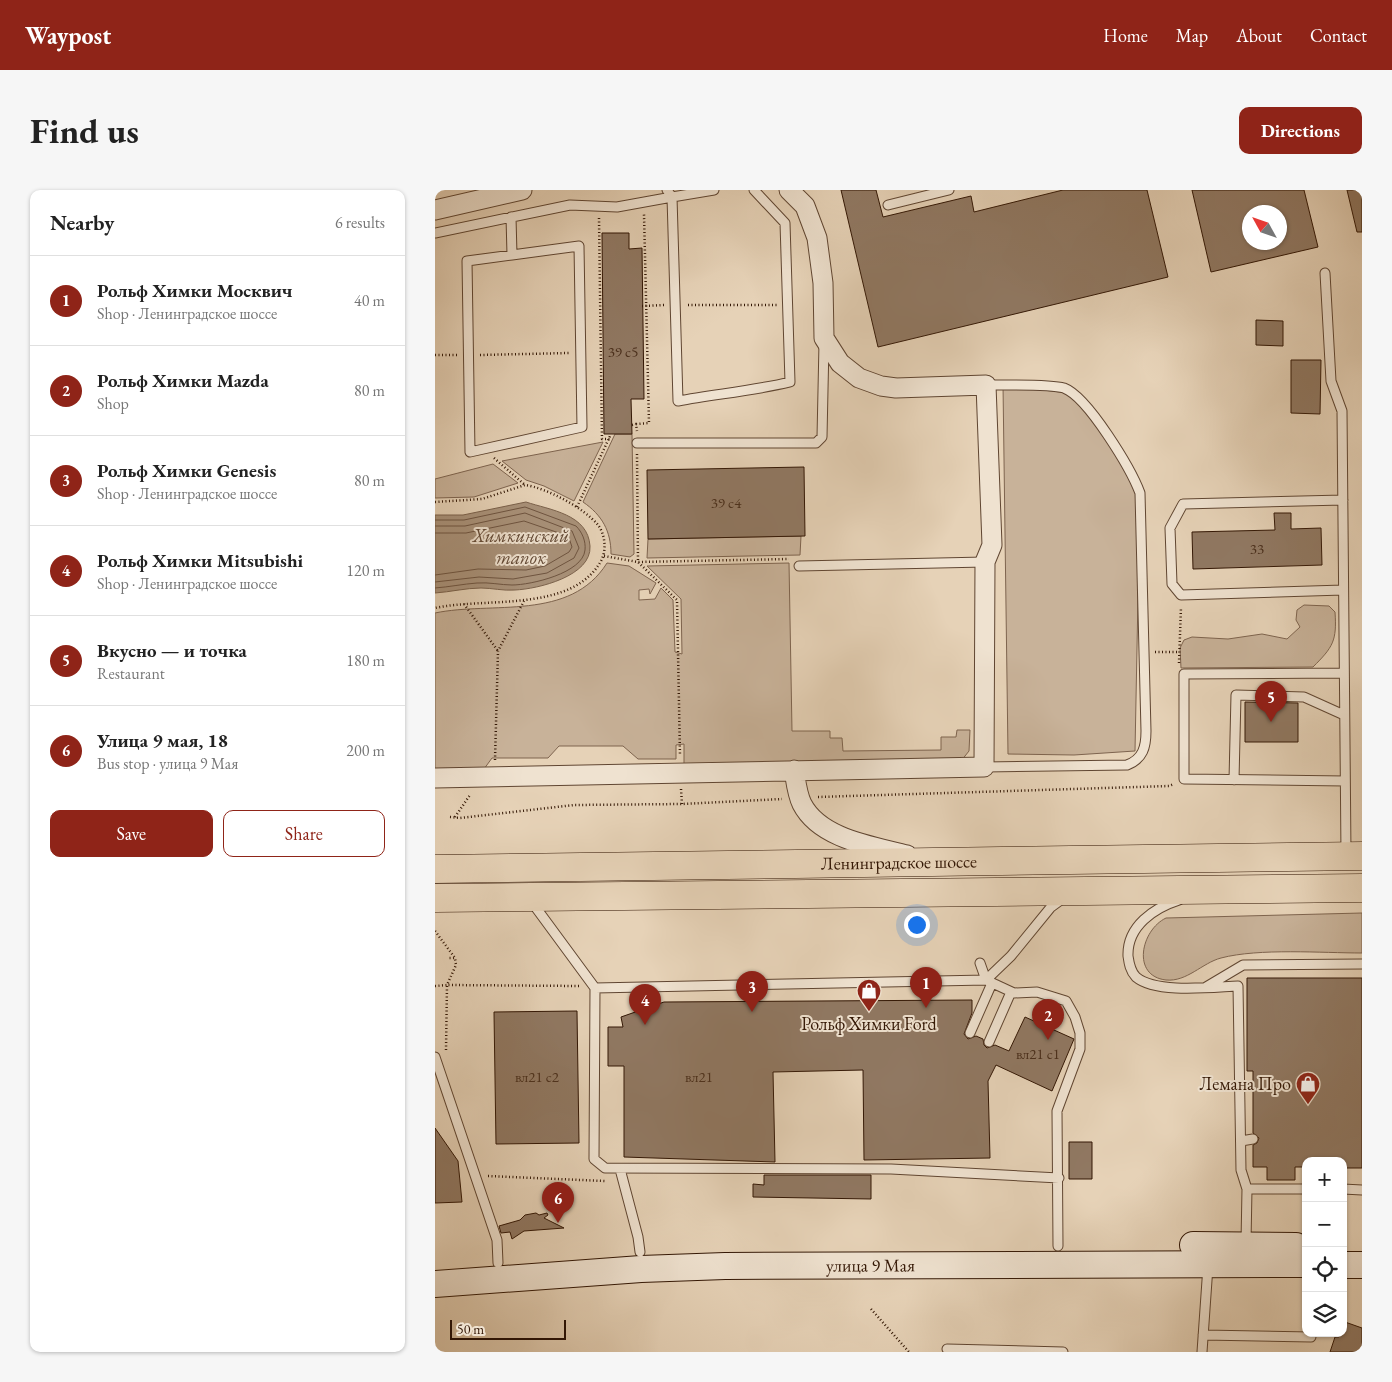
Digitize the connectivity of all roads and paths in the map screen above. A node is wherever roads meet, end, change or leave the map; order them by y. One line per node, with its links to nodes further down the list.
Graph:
1 (522, 190): 10 (street)
2 (714, 190): 6 (lane)
3 (754, 190): 16 (lane)
4 (789, 190): 18 (street)
5 (949, 190): 8 (lane)
6 (670, 194): 7 (lane); 15 (lane)
7 (643, 202): 9 (lane); 17 (path)
8 (888, 205)
9 (599, 206): 11 (lane); 20 (path)
10 (435, 210)
11 (511, 217): 12 (lane); 13 (lane)
12 (435, 233)
13 (513, 255): 19 (lane); 22 (lane)
14 (1325, 273): 31 (lane)
15 (675, 305): 16 (path); 16 (lane); 17 (path)
16 (789, 305)
17 (644, 306): 24 (path)
18 (824, 338): 23 (street); 28 (lane)
19 (581, 352): 20 (path); 22 (path); 29 (lane)
20 (601, 352): 27 (path)
21 (435, 355): 22 (path)
22 (469, 355): 29 (lane)
23 (986, 385): 37 (street); 45 (lane)
24 (637, 424): 25 (path); 28 (path)
25 (632, 425)
26 (611, 434): 27 (path)
27 (610, 439): 33 (path)
28 (637, 443): 36 (path)
29 (482, 449): 30 (path)
30 (525, 485): 32 (path); 33 (path)
31 (1343, 500): 39 (lane); 40 (lane)
32 (435, 502)
33 (577, 507): 34 (path)
34 (604, 556): 36 (path); 41 (path)
35 (791, 559): 36 (path)
36 (638, 562): 52 (path)
37 (985, 562): 38 (lane); 50 (street)
38 (799, 566)
39 (1343, 590): 40 (lane); 47 (lane)
40 (1181, 595): 46 (path)
41 (524, 601): 42 (path); 44 (path)
42 (464, 604): 43 (path); 44 (path)
43 (435, 608)
44 (498, 650): 54 (path)
45 (1144, 652): 46 (path); 50 (lane)
46 (1179, 652): 48 (path)
47 (1344, 672): 48 (lane); 49 (lane)
48 (1184, 674): 55 (lane)
49 (1344, 715): 55 (lane); 56 (lane)
50 (984, 767): 51 (street)
51 (794, 770): 52 (street); 60 (street)
52 (681, 773): 54 (street); 57 (path)
53 (435, 778): 54 (street)
54 (483, 778): 58 (path)
55 (1234, 780): 56 (lane)
56 (1345, 781): 59 (lane)
57 (681, 804)
58 (455, 818)
59 (1354, 856): 60 (highway, Ленинградское шоссе)
60 (927, 861): 61 (highway, Ленинградское шоссе)
61 (435, 869)
62 (1215, 888): 63 (highway, Ленинградское шоссе); 64 (highway, Ленинградское шоссе); 76 (lane)
63 (1362, 888)
64 (1076, 890): 65 (highway, Ленинградское шоссе); 72 (lane)
65 (528, 897): 66 (highway, Ленинградское шоссе); 75 (lane)
66 (435, 898)
67 (435, 931): 69 (path)
68 (448, 958): 69 (path)
69 (455, 958): 73 (path)
70 (981, 963): 72 (lane)
71 (1362, 964): 76 (lane)
72 (989, 982): 75 (lane); 77 (lane); 78 (lane)
73 (447, 985): 74 (path); 75 (path); 81 (path)
74 (435, 986)
75 (594, 987): 84 (lane)
76 (1203, 988): 83 (lane)
77 (1011, 992): 79 (lane); 86 (lane)
78 (970, 1033)
79 (989, 1042)
80 (435, 1057): 98 (lane)
81 (446, 1058)
82 (1253, 1139): 83 (lane)
83 (1241, 1140): 88 (lane)
84 (619, 1169): 86 (lane); 97 (lane)
85 (485, 1176): 87 (path)
86 (1059, 1178): 93 (lane)
87 (609, 1182)
88 (1247, 1189): 89 (lane); 92 (lane)
89 (1302, 1189)
90 (1347, 1190): 91 (lane)
91 (1362, 1190)
92 (1245, 1245): 93 (main road, улица 9 Мая); 94 (main road, улица 9 Мая)
93 (1057, 1246): 97 (main road, улица 9 Мая)
94 (1302, 1246)
95 (1347, 1247): 96 (main road)
96 (1362, 1247)
97 (640, 1252): 98 (main road, улица 9 Мая)
98 (498, 1263): 103 (main road, улица 9 Мая)
99 (1208, 1263): 100 (main road, улица 9 Мая); 104 (main road, улица 9 Мая); 106 (lane)
100 (1302, 1264)
101 (1347, 1265): 102 (main road)
102 (1362, 1265)
103 (435, 1267)
104 (435, 1284)
105 (871, 1309): 109 (path)
106 (1203, 1335): 107 (lane); 111 (lane)
107 (1311, 1338)
108 (947, 1349): 110 (lane)
109 (909, 1352)
110 (1062, 1352)
111 (1202, 1352)

